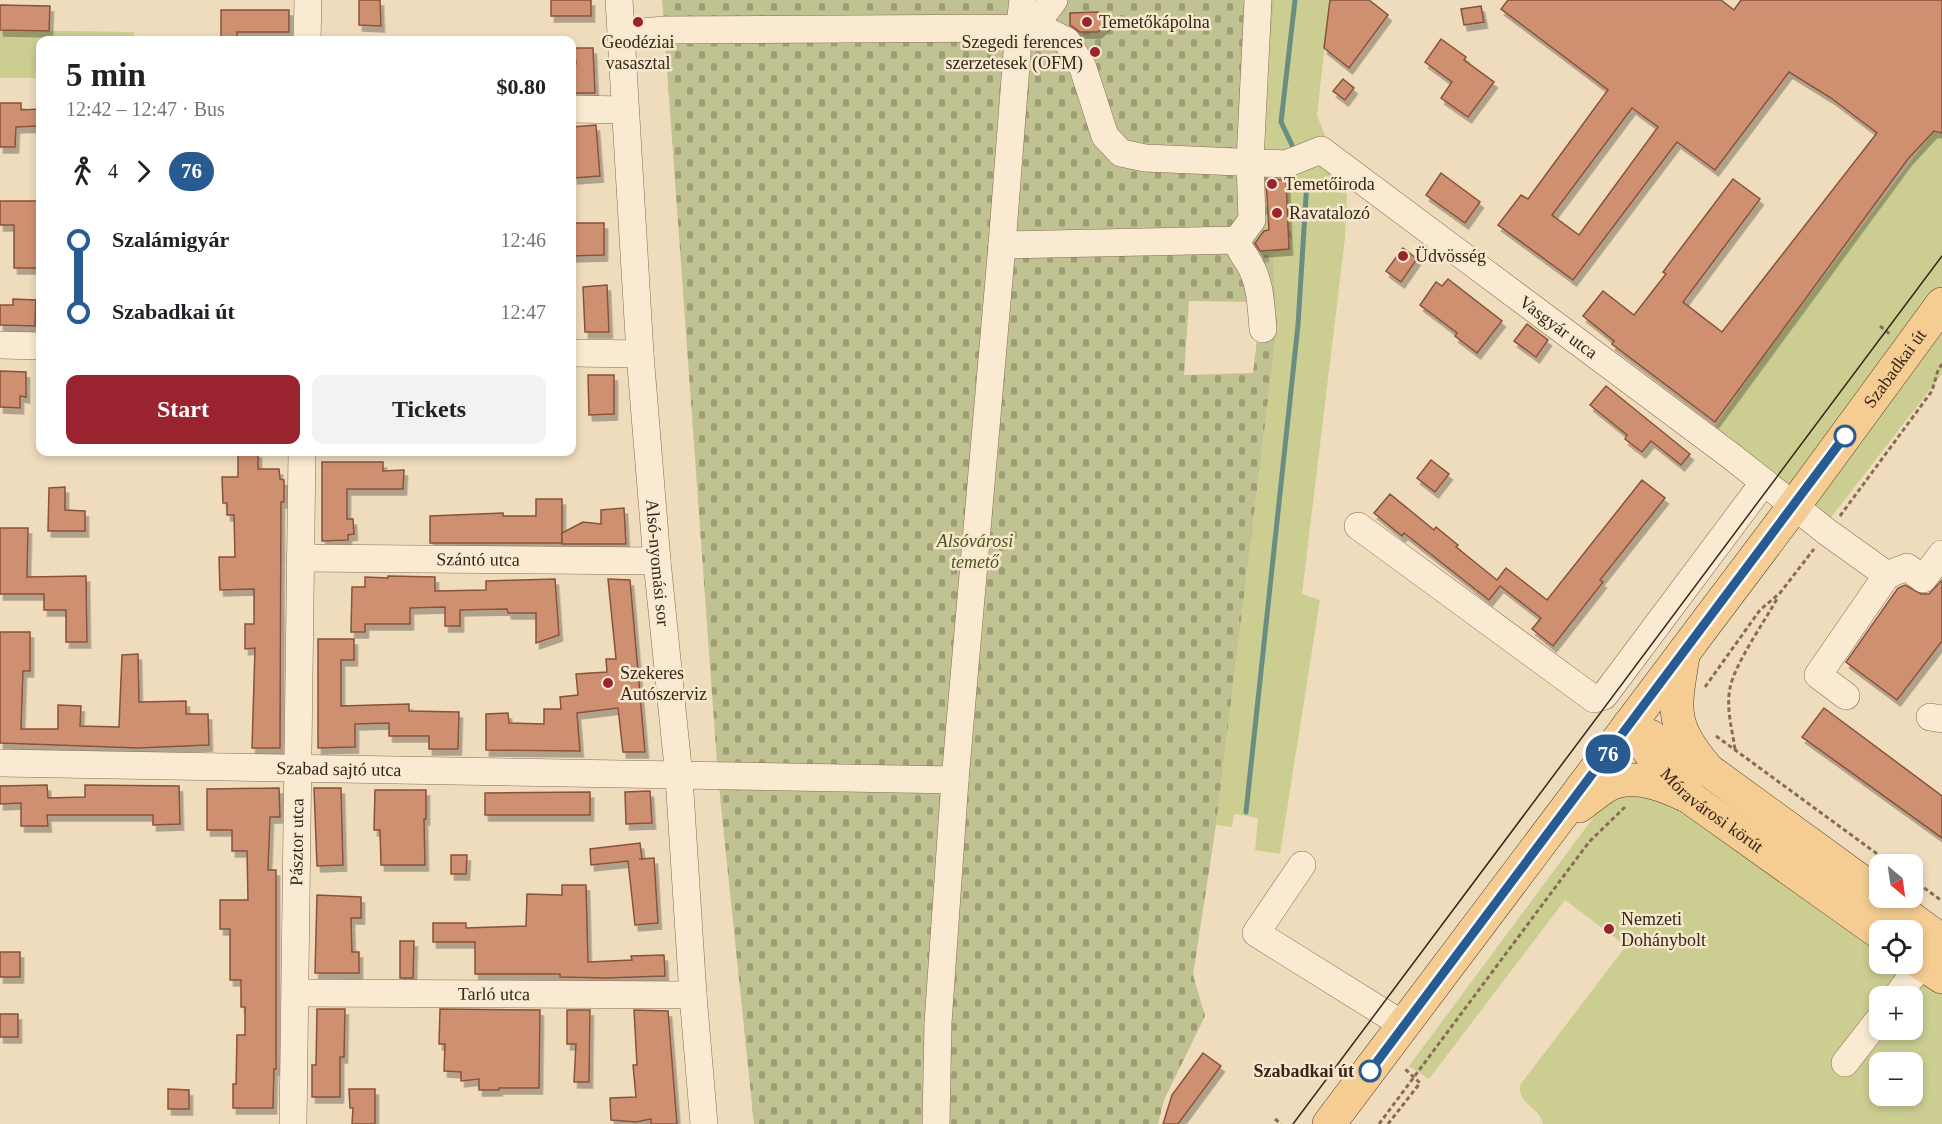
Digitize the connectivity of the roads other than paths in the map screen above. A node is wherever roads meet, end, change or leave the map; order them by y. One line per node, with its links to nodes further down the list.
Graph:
1 (308, 0): 8 (street)
2 (619, 0): 7 (street, Alsó-nyomási sor)
3 (1023, 0): 6 (street)
4 (1054, 0): 6 (street)
5 (1258, 0): 11 (street)
6 (1028, 27): 7 (street); 11 (street); 13 (street)
7 (621, 34): 10 (street, Alsó-nyomási sor)
8 (307, 36)
9 (576, 109): 10 (street)
10 (624, 110): 19 (street, Alsó-nyomási sor)
11 (1250, 161): 12 (street); 21 (street, Vasgyár utca)
12 (1237, 240): 13 (street); 15 (street)
13 (1002, 245): 36 (street)
14 (1942, 304): 22 (main road, Szabadkai út)
15 (1263, 329)
16 (0, 345): 17 (street)
17 (36, 346)
18 (576, 353): 19 (street)
19 (640, 354): 26 (street, Alsó-nyomási sor)
20 (302, 456): 25 (street, Pásztor utca)
21 (1764, 482): 22 (street, Vasgyár utca); 23 (street)
22 (1794, 506): 27 (street, Vasgyár utca); 29 (main road, Szabadkai út)
23 (1358, 526)
24 (1942, 554): 28 (street)
25 (300, 558): 26 (street, Szántó utca); 33 (street, Pásztor utca)
26 (657, 561): 35 (street, Alsó-nyomási sor)
27 (1887, 575): 28 (street); 30 (street)
28 (1933, 587)
29 (1684, 652): 31 (main road, Szabadkai út); 34 (main road)
30 (1846, 696)
31 (1629, 725): 34 (main road, Móravárosi körút); 37 (main road, Móravárosi körút); 38 (main road, Szabadkai út)
32 (0, 764): 33 (street, Szabad sajtó utca)
33 (298, 770): 35 (street, Szabad sajtó utca); 45 (street, Pásztor utca)
34 (1710, 772): 40 (main road, Móravárosi körút)
35 (679, 777): 36 (street, Szabad sajtó utca); 46 (street, Alsó-nyomási sor)
36 (955, 780): 53 (street)
37 (1689, 796): 38 (main road); 42 (main road, Móravárosi körút)
38 (1554, 823): 47 (main road, Szabadkai út)
39 (1302, 865): 47 (street)
40 (1869, 887)
41 (1890, 908): 43 (main road, Móravárosi körút)
42 (1869, 925)
43 (1930, 960): 44 (street)
44 (1906, 986)
45 (296, 993): 46 (street, Tarló utca); 51 (street, Pásztor utca)
46 (693, 995): 52 (street, Alsó-nyomási sor)
47 (1404, 1026): 50 (main road, Szabadkai út)
48 (1869, 1032): 49 (street)
49 (1845, 1063)
50 (1336, 1122)
51 (293, 1124)
52 (704, 1124)
53 (936, 1124)

